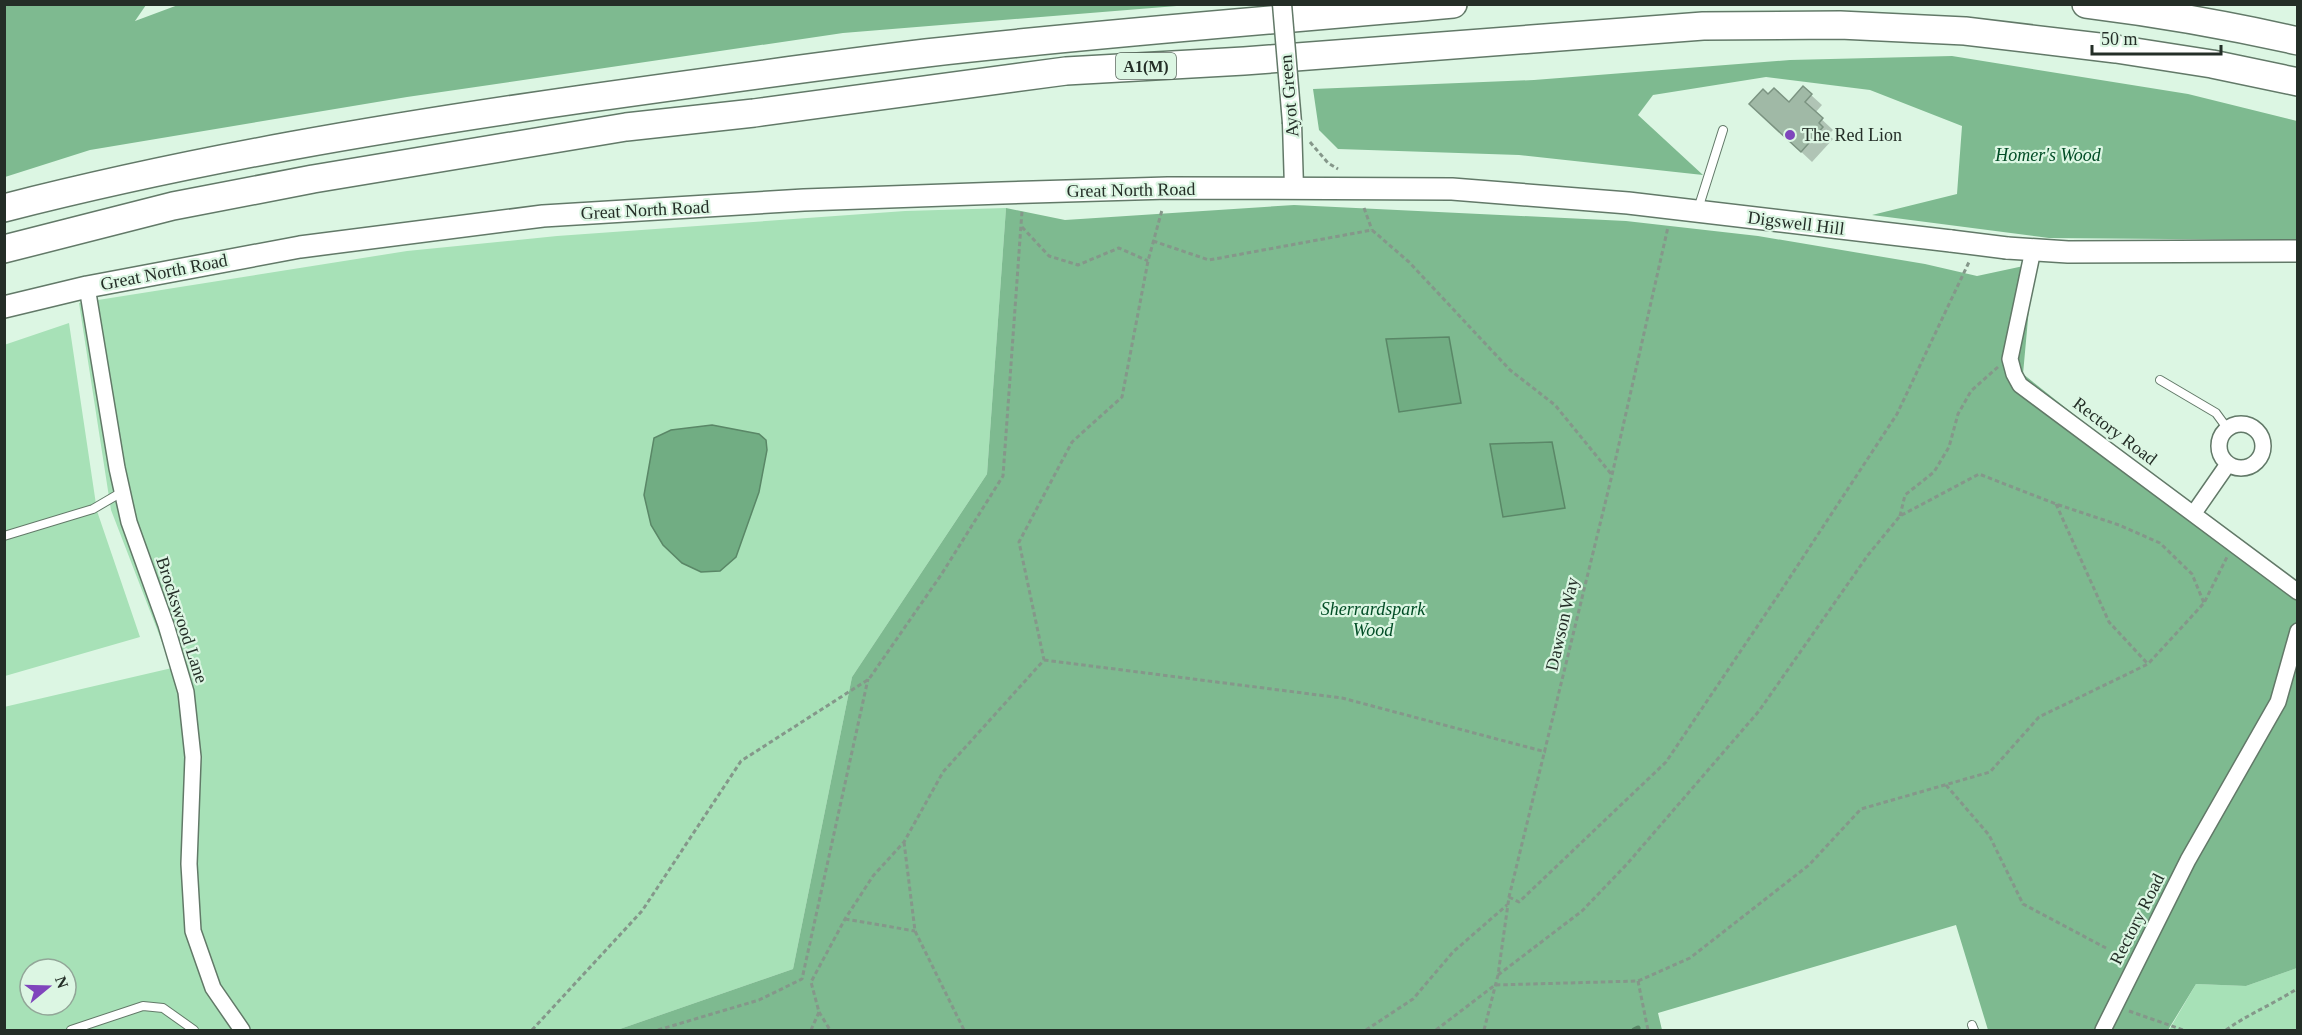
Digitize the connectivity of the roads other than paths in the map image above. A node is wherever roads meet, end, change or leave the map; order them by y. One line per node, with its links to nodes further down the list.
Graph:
1 (1282, 4): 7 (street, Ayot Green, bridge)
2 (1453, 4): 8 (highway, A1(M))
3 (2086, 4): 4 (highway)
4 (2298, 41)
5 (2298, 82): 10 (highway, A1(M))
6 (1723, 130): 9 (lane)
7 (1294, 188): 9 (main road, Digswell Hill); 13 (main road, Great North Road)
8 (4, 208)
9 (1697, 211): 11 (main road, Digswell Hill, bridge)
10 (4, 249)
11 (2033, 250): 12 (main road, Digswell Hill); 19 (street, Rectory Road)
12 (2298, 251)
13 (87, 286): 14 (main road, Great North Road); 18 (street, Brockswood Lane)
14 (4, 307)
15 (2160, 380): 16 (lane)
16 (2228, 429): 17 (street); 17 (street)
17 (2228, 464): 19 (street)
18 (122, 492): 20 (lane); 25 (street, Brockswood Lane)
19 (2194, 513): 21 (street, Rectory Road)
20 (4, 536)
21 (2298, 592)
22 (2298, 631): 26 (street, Rectory Road)
23 (71, 1030): 24 (lane)
24 (194, 1030)
25 (242, 1030)
26 (2103, 1030)

